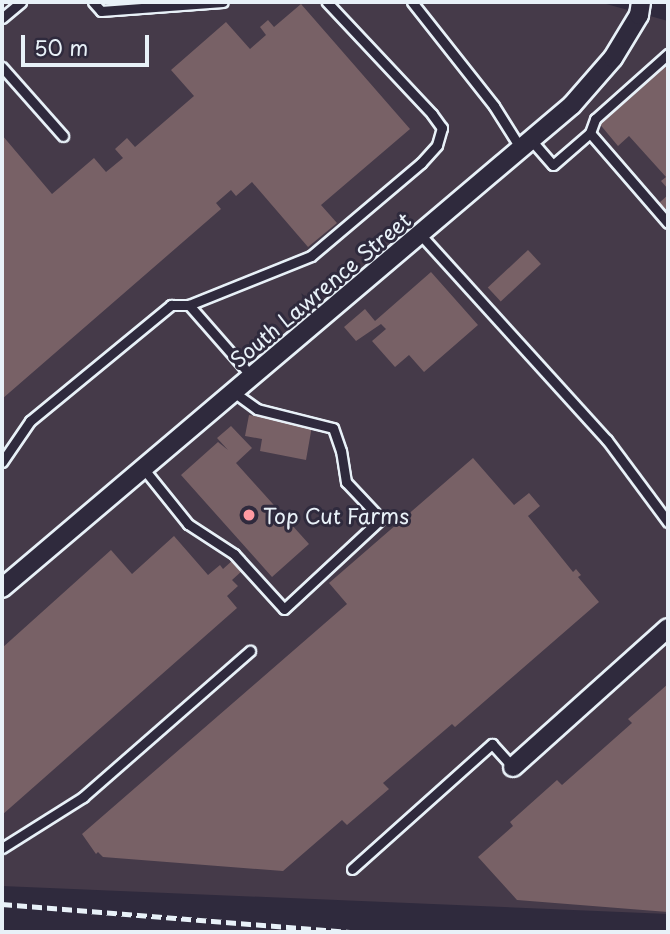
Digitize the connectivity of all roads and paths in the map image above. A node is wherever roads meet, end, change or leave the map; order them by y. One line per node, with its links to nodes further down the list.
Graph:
1 (21, 2): 7 (lane)
2 (93, 2): 3 (lane)
3 (223, 2)
4 (327, 2): 15 (lane)
5 (412, 2): 12 (lane)
6 (641, 2): 12 (street, South Lawrence Street)
7 (2, 18)
8 (668, 54): 10 (lane)
9 (2, 67): 11 (lane)
10 (590, 134): 12 (lane); 13 (lane)
11 (63, 136)
12 (526, 144): 14 (street, South Lawrence Street)
13 (668, 223)
14 (420, 234): 16 (street, South Lawrence Street); 20 (lane)
15 (189, 305): 16 (lane); 18 (lane)
16 (251, 377): 17 (street, South Lawrence Street)
17 (234, 392): 19 (street, South Lawrence Street); 19 (lane)
18 (2, 462)
19 (143, 468): 21 (street, South Lawrence Street)
20 (668, 522)
21 (3, 585)
22 (668, 628): 24 (street)
23 (250, 650): 25 (lane)
24 (513, 767): 26 (lane)
25 (2, 848)
26 (352, 869)

